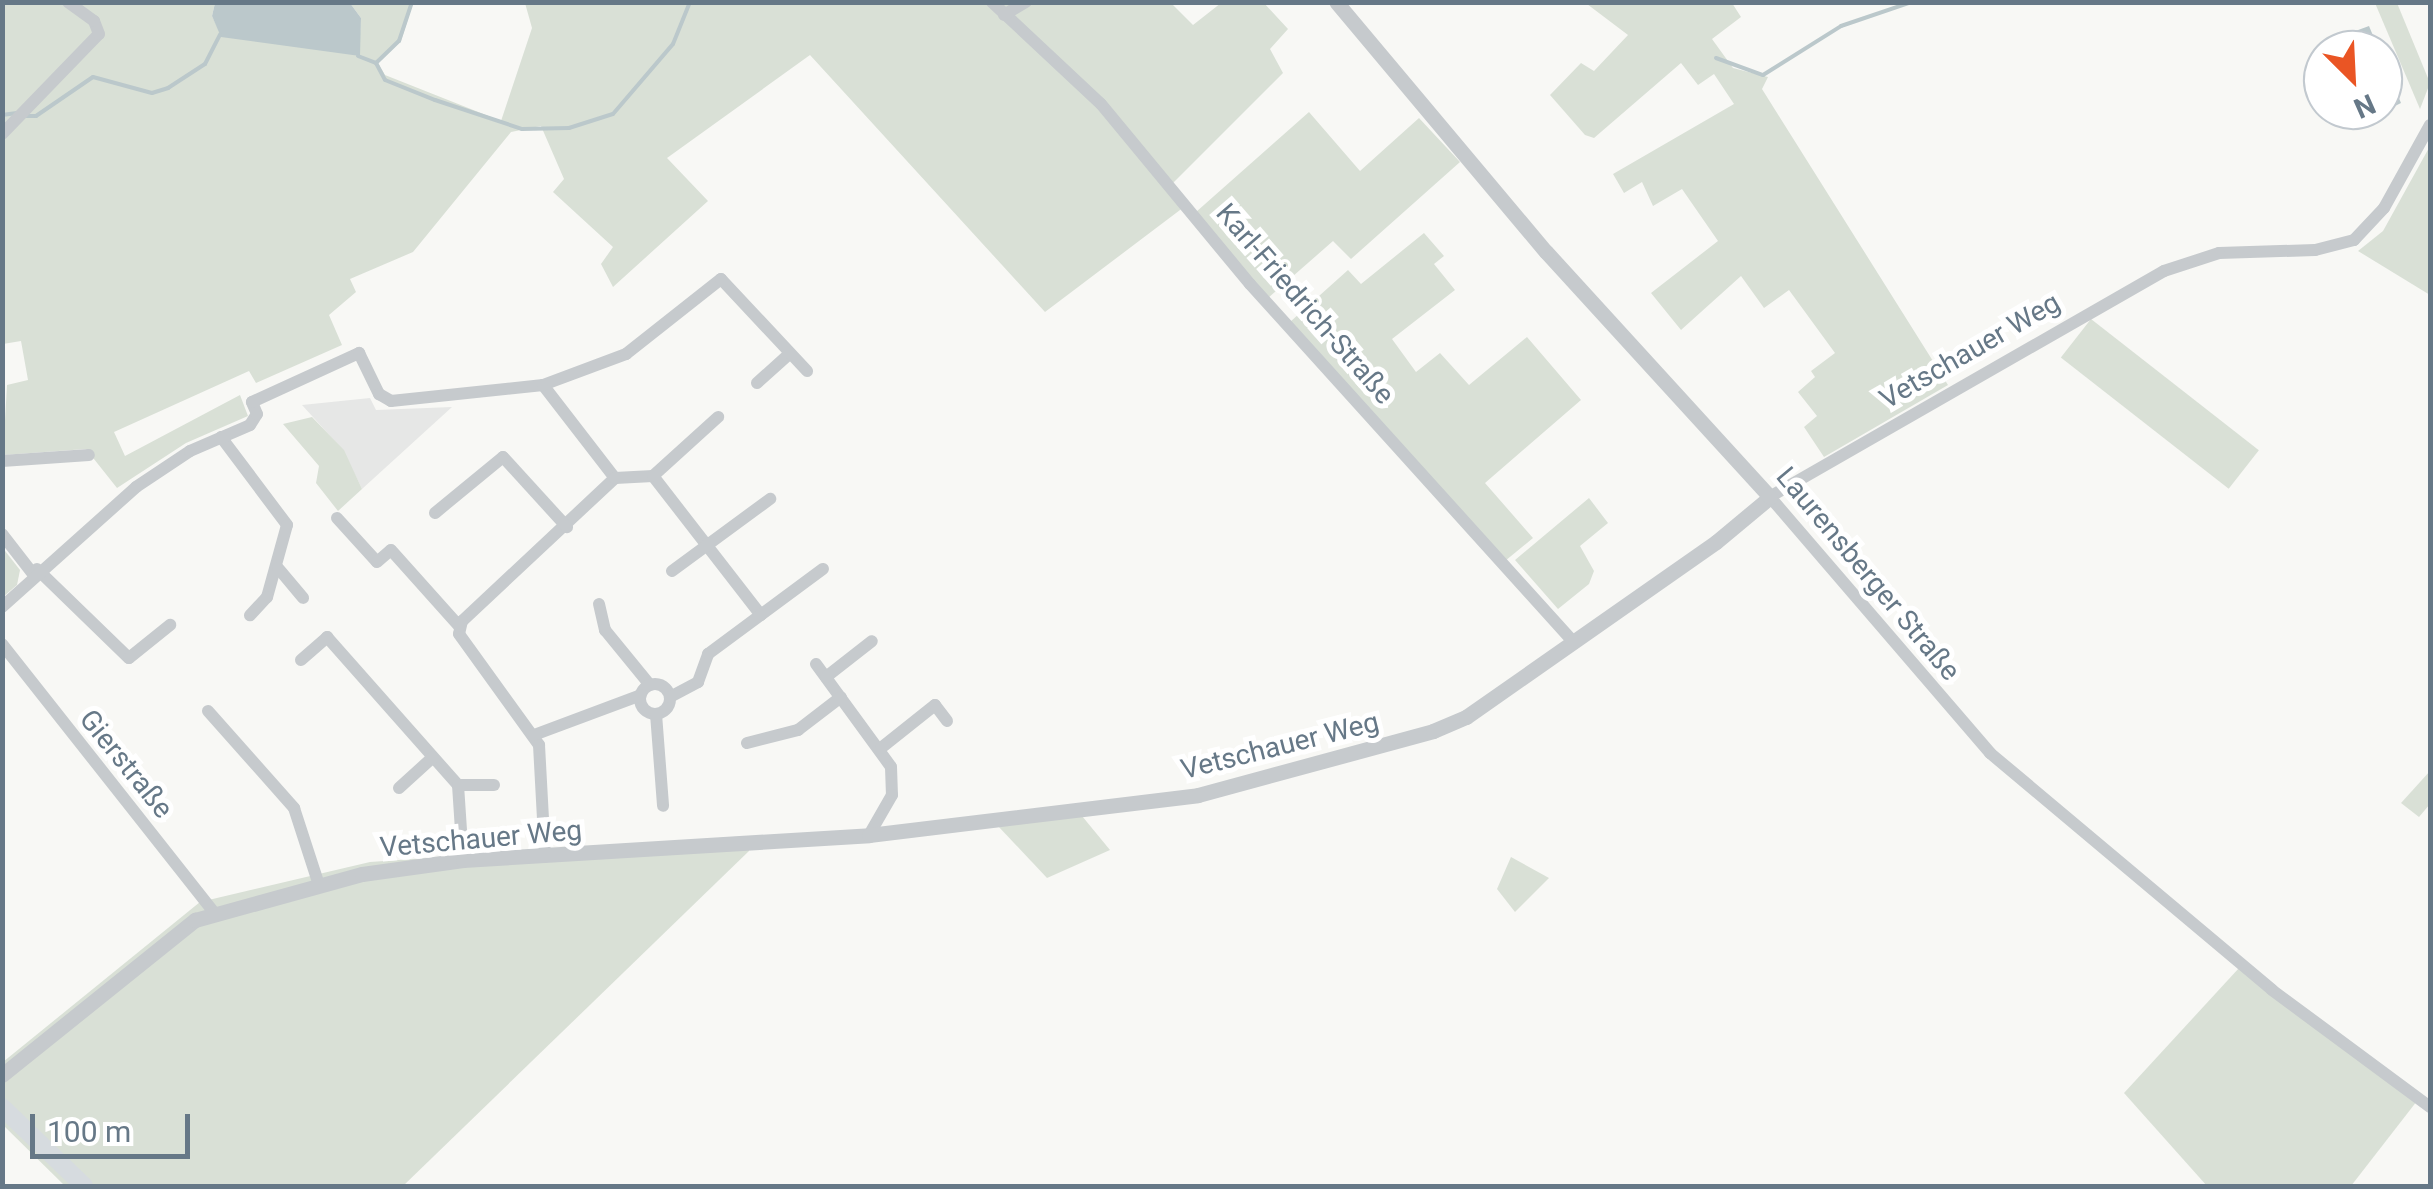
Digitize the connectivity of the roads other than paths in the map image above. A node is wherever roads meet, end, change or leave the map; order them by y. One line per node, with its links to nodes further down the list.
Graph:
1 (68, 2): 7 (street)
2 (992, 2): 5 (street, Karl-Friedrich-Straße)
3 (1026, 2): 5 (street)
4 (1336, 2): 18 (street, Laurensberger Straße)
5 (1004, 15): 38 (street, Karl-Friedrich-Straße)
6 (2430, 125): 18 (street, Vetschauer Weg)
7 (4, 132)
8 (787, 356): 9 (street); 10 (street); 11 (street)
9 (807, 370)
10 (757, 383)
11 (543, 385): 13 (street); 17 (street)
12 (718, 418): 16 (street)
13 (221, 437): 25 (street); 28 (street)
14 (89, 455): 15 (street)
15 (2, 461)
16 (653, 476): 17 (street); 24 (street)
17 (615, 478): 22 (street)
18 (1770, 497): 38 (street, Vetschauer Weg); 63 (street, Laurensberger Straße)
19 (770, 499): 24 (street)
20 (435, 514): 22 (street)
21 (336, 518): 35 (street)
22 (568, 527): 35 (street)
23 (2, 534): 28 (street)
24 (708, 544): 27 (street); 33 (street)
25 (278, 568): 29 (street); 32 (street)
26 (822, 569): 33 (street)
27 (672, 571)
28 (35, 572): 31 (street); 34 (street)
29 (303, 598)
30 (599, 604): 42 (street)
31 (2, 606)
32 (250, 615)
33 (761, 615): 43 (street)
34 (170, 626)
35 (459, 626): 48 (street)
36 (872, 641): 41 (street)
37 (2, 644): 60 (street, Gierstraße)
38 (1574, 644): 56 (street, Vetschauer Weg)
39 (301, 660): 51 (street)
40 (816, 664): 41 (street)
41 (826, 678): 44 (street)
42 (645, 690): 43 (street); 46 (street); 48 (street)
43 (670, 696): 46 (street)
44 (840, 697): 49 (street); 50 (street)
45 (208, 711): 59 (street)
46 (656, 714): 55 (street)
47 (947, 721): 50 (street)
48 (534, 735): 57 (street)
49 (746, 743)
50 (881, 748): 56 (street)
51 (432, 758): 52 (street); 54 (street)
52 (458, 785): 53 (street); 58 (street)
53 (494, 785)
54 (400, 788)
55 (663, 806)
56 (870, 834): 57 (street, Vetschauer Weg)
57 (545, 857): 58 (street, Vetschauer Weg)
58 (464, 860): 59 (street, Vetschauer Weg)
59 (320, 885): 60 (street, Vetschauer Weg)
60 (214, 912): 61 (street, Vetschauer Weg)
61 (2, 1075)
62 (2, 1107): 64 (main road)
63 (2430, 1107)
64 (84, 1186)

